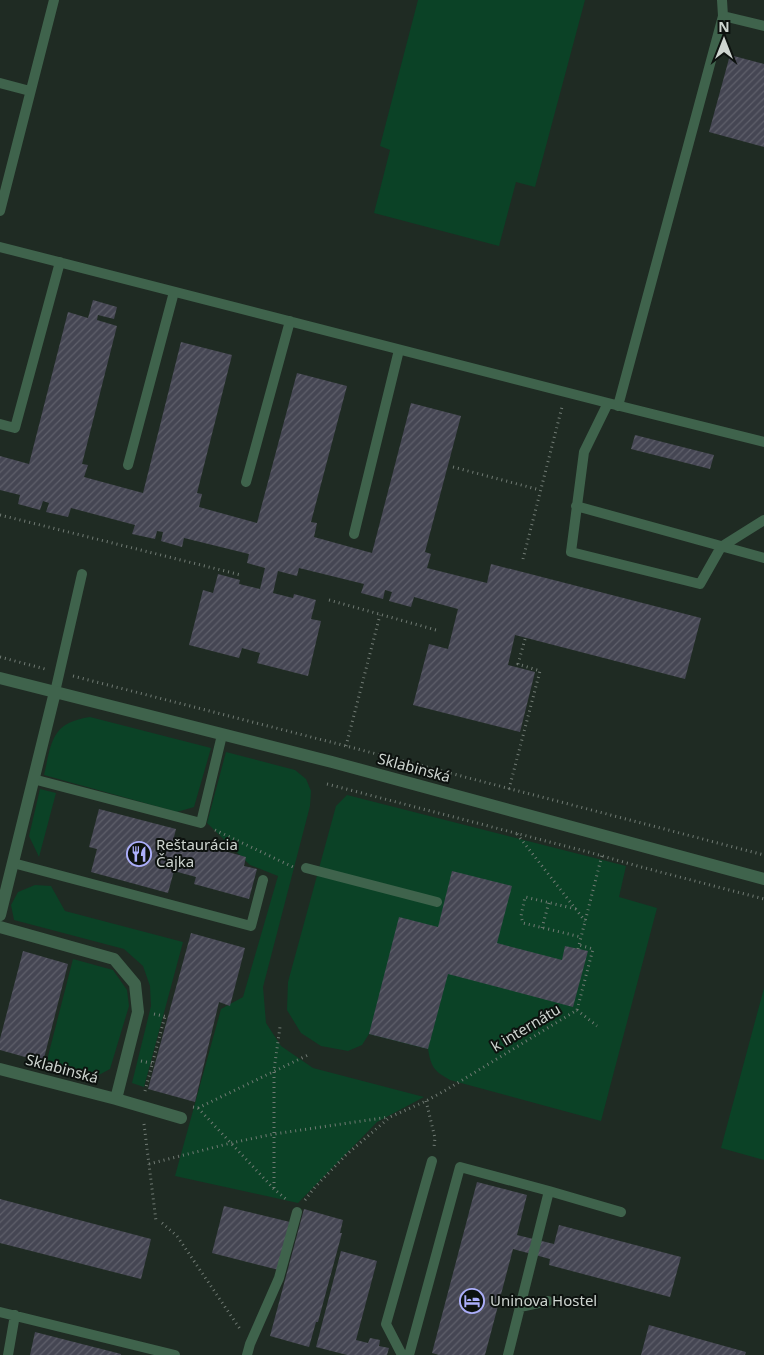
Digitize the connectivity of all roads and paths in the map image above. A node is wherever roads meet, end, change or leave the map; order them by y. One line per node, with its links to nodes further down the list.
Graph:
1 (54, 0): 6 (lane)
2 (722, 0): 3 (lane)
3 (723, 16): 4 (lane); 14 (lane)
4 (764, 26)
5 (0, 83): 6 (lane)
6 (30, 91): 7 (lane)
7 (0, 211)
8 (0, 247): 9 (lane)
9 (60, 262): 10 (lane); 15 (lane)
10 (174, 292): 11 (lane); 17 (lane)
11 (290, 321): 12 (lane); 19 (lane)
12 (399, 350): 13 (lane); 24 (lane)
13 (565, 392): 14 (lane); 20 (path)
14 (613, 404): 16 (lane); 21 (lane)
15 (0, 424)
16 (764, 442)
17 (128, 465)
18 (453, 467): 20 (path)
19 (246, 482)
20 (540, 490): 27 (path)
21 (576, 506): 25 (lane); 25 (lane)
22 (0, 515): 29 (path)
23 (764, 520): 25 (lane)
24 (354, 534)
25 (721, 547): 26 (lane)
26 (764, 558)
27 (523, 559)
28 (82, 574): 35 (lane)
29 (241, 575)
30 (330, 600): 31 (path)
31 (380, 615): 32 (path); 37 (path)
32 (436, 630)
33 (525, 639): 40 (path)
34 (0, 678): 35 (street, Sklabinská)
35 (55, 692): 36 (street, Sklabinská); 38 (street)
36 (222, 734): 41 (lane); 46 (street, Sklabinská)
37 (346, 746)
38 (34, 779): 41 (lane); 44 (street)
39 (327, 784): 42 (path)
40 (509, 789)
41 (201, 823): 45 (path)
42 (517, 833): 43 (path); 51 (path)
43 (602, 855): 48 (path); 53 (path)
44 (13, 863): 47 (lane); 52 (street)
45 (301, 868): 49 (lane)
46 (764, 879)
47 (263, 880)
48 (764, 899)
49 (437, 902)
50 (549, 902): 51 (path); 55 (path); 55 (path)
51 (576, 909): 53 (path)
52 (0, 915)
53 (585, 922): 56 (path)
54 (0, 927): 63 (street, Sklabinská)
55 (542, 928): 56 (path)
56 (581, 937): 57 (path, k internátu)
57 (577, 1010): 58 (path); 65 (path, k internátu)
58 (597, 1026)
59 (280, 1027): 62 (path)
60 (308, 1055): 62 (path)
61 (0, 1069): 63 (street, Sklabinská)
62 (274, 1070): 67 (path); 70 (path)
63 (117, 1093): 64 (path); 69 (street, Sklabinská)
64 (144, 1094)
65 (426, 1101): 68 (path, k internátu); 72 (path)
66 (189, 1105): 67 (path)
67 (198, 1108): 71 (path)
68 (390, 1117): 70 (path); 76 (path)
69 (181, 1118)
70 (274, 1134): 71 (path); 74 (path)
71 (231, 1143): 73 (path); 74 (path)
72 (432, 1161): 87 (lane)
73 (149, 1164)
74 (274, 1189): 76 (path)
75 (549, 1191): 77 (lane); 80 (lane); 88 (lane)
76 (297, 1212): 83 (lane)
77 (621, 1212)
78 (162, 1223): 83 (path)
79 (548, 1301): 80 (lane)
80 (520, 1307): 89 (lane)
81 (0, 1312): 82 (lane)
82 (15, 1316): 84 (lane); 85 (lane)
83 (250, 1344): 86 (lane)
84 (8, 1355)
85 (175, 1355)
86 (247, 1355)
87 (402, 1355)
88 (409, 1355)
89 (508, 1355)

